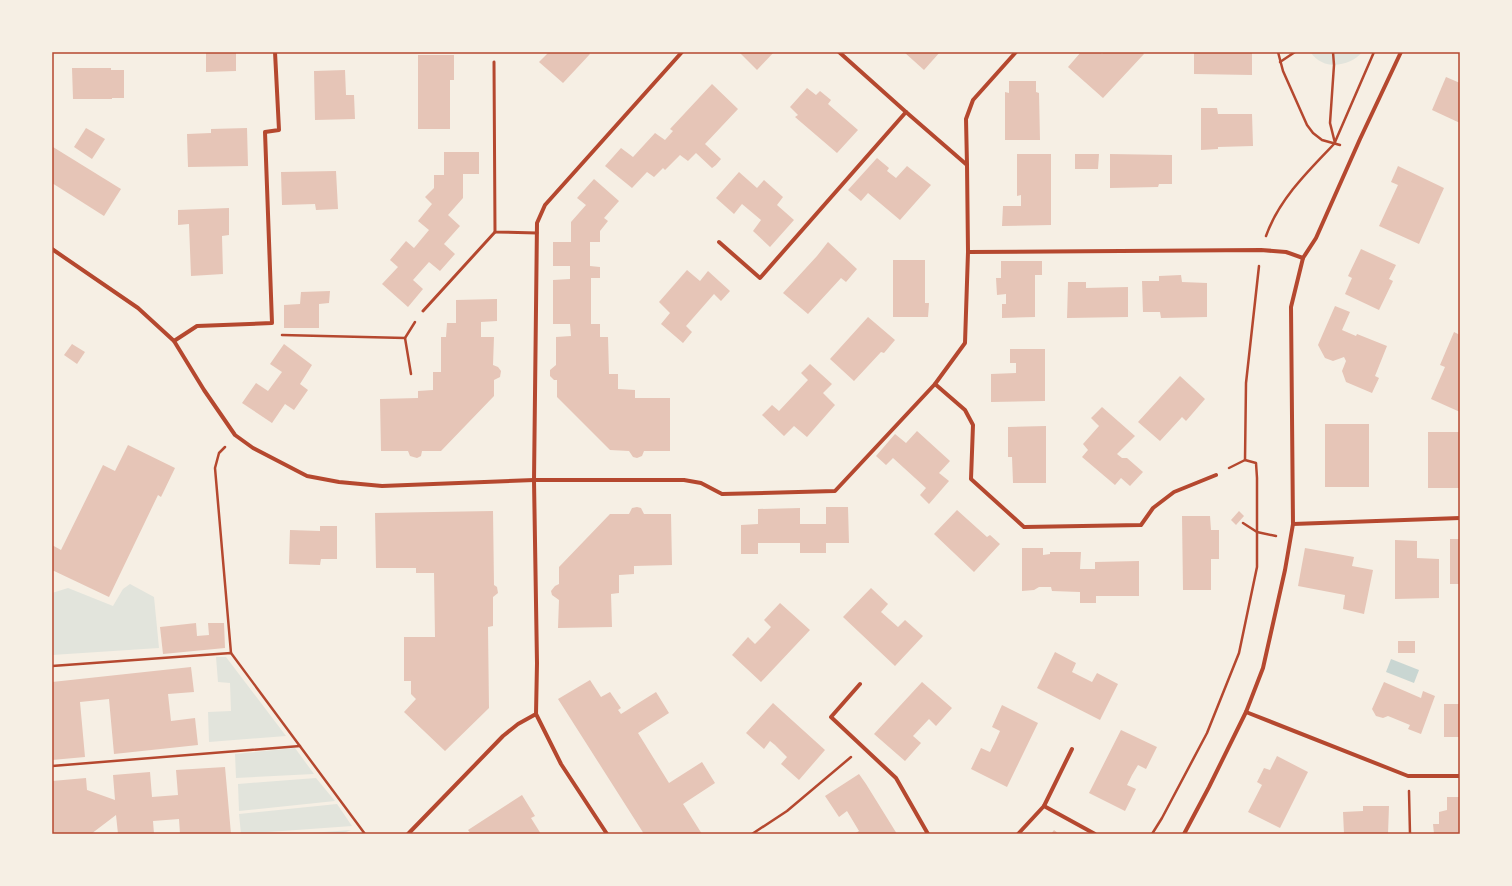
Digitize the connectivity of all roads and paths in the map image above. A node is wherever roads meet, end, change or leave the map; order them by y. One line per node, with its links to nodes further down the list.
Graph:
1 (276, 52): 22 (street)
2 (682, 52): 16 (street)
3 (839, 52): 11 (street)
4 (1016, 52): 14 (street)
5 (1278, 52): 10 (path)
6 (1296, 52): 10 (path)
7 (1374, 52): 12 (path)
8 (1401, 52): 13 (street)
9 (494, 62): 15 (lane)
10 (1280, 62): 12 (path)
11 (906, 112): 14 (street); 17 (street)
12 (1335, 143): 13 (path)
13 (1354, 151): 20 (street)
14 (967, 165): 19 (street)
15 (495, 232): 16 (lane); 21 (lane)
16 (537, 233): 29 (street)
17 (719, 242)
18 (52, 249): 24 (street)
19 (968, 252): 20 (street); 26 (street)
20 (1303, 258): 32 (street)
21 (423, 311): 23 (path)
22 (272, 323): 23 (path); 24 (street)
23 (405, 338): 25 (path)
24 (174, 341): 27 (street)
25 (410, 374)
26 (935, 384): 28 (street); 29 (street)
27 (235, 434): 29 (street); 35 (path)
28 (1216, 475): 33 (path)
29 (534, 480): 39 (street)
30 (1460, 518): 32 (street)
31 (1243, 523): 33 (path)
32 (1293, 524): 34 (street)
33 (1257, 532): 34 (path); 54 (path)
34 (1291, 539): 38 (street)
35 (231, 653): 36 (path); 40 (path)
36 (52, 666)
37 (860, 684): 41 (street)
38 (1246, 712): 44 (street); 55 (street)
39 (536, 714): 48 (street); 49 (street)
40 (300, 746): 43 (path); 47 (path)
41 (863, 747): 50 (path); 51 (street)
42 (1072, 749): 46 (street)
43 (52, 766)
44 (1408, 776): 45 (street); 56 (path)
45 (1460, 776)
46 (1044, 806): 52 (street); 53 (street)
47 (365, 834)
48 (408, 834)
49 (607, 834)
50 (752, 834)
51 (928, 834)
52 (1018, 834)
53 (1094, 834)
54 (1152, 834)
55 (1184, 834)
56 (1410, 834)

